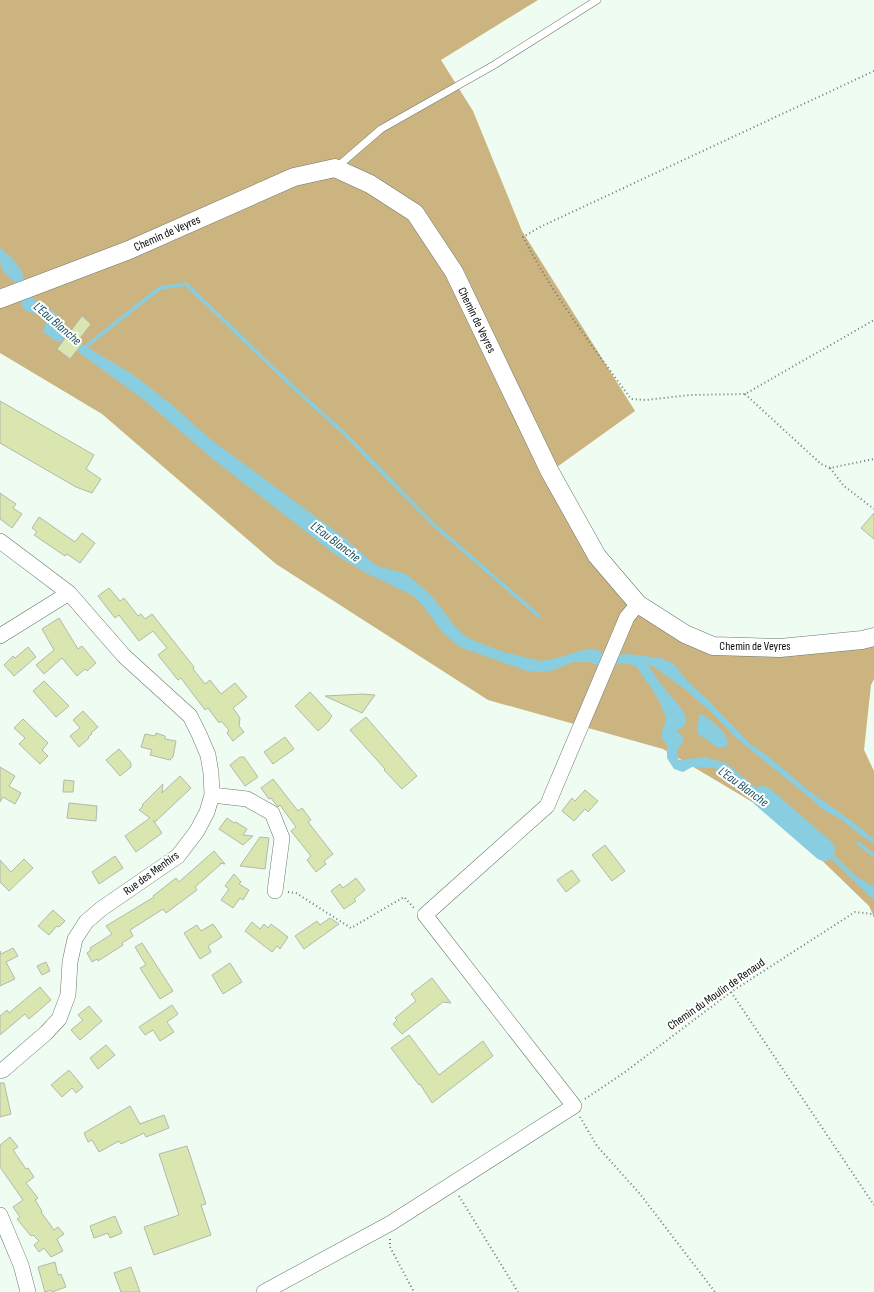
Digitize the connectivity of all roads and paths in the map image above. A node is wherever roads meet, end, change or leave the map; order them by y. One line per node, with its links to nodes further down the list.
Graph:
1 (598, 0): 3 (lane)
2 (874, 71): 6 (path)
3 (335, 168): 4 (street, Chemin de Veyres); 12 (street, Chemin de Veyres)
4 (8, 297)
5 (874, 320): 6 (path)
6 (745, 394): 8 (path)
7 (874, 459): 8 (path)
8 (830, 468): 9 (path)
9 (874, 509)
10 (0, 541): 11 (street, Rue des Menhirs)
11 (69, 593): 13 (street); 15 (street, Rue des Menhirs)
12 (638, 604): 14 (street, Chemin de Veyres); 17 (street)
13 (0, 636)
14 (874, 637)
15 (212, 795): 16 (street); 20 (street, Rue des Menhirs)
16 (275, 891): 17 (path)
17 (425, 915): 21 (street)
18 (874, 916): 19 (path, Chemin du Moulin de Renaud)
19 (731, 992): 21 (path, Chemin du Moulin de Renaud); 23 (path)
20 (0, 1071)
21 (574, 1106): 22 (street); 30 (path)
22 (452, 1185): 25 (street); 29 (path)
23 (874, 1206)
24 (0, 1215): 26 (street)
25 (391, 1223): 27 (street); 28 (path)
26 (28, 1292)
27 (264, 1292)
28 (414, 1292)
29 (518, 1292)
30 (715, 1292)

